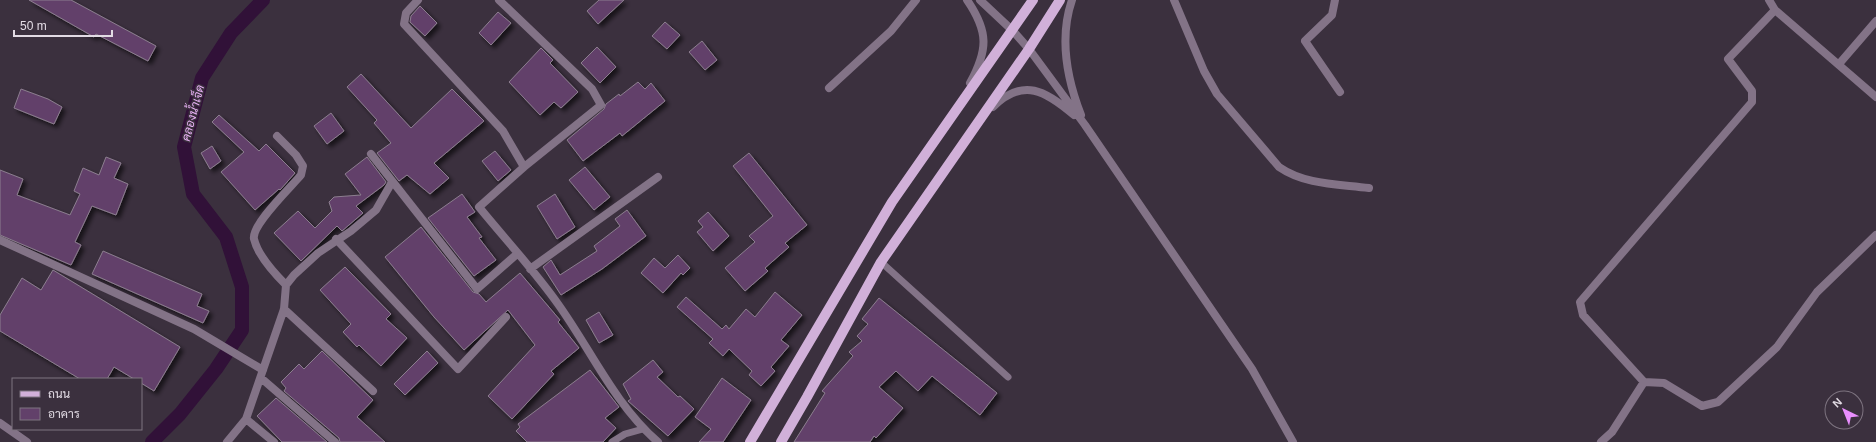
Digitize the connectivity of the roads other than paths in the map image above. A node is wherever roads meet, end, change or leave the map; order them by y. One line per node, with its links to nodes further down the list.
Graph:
1 (418, 0): 25 (street)
2 (499, 0): 25 (street)
3 (916, 0): 17 (street)
4 (967, 0): 20 (street)
5 (980, 0): 14 (street)
6 (1033, 0): 14 (main road)
7 (1060, 0): 15 (main road)
8 (1072, 0): 22 (street)
9 (1174, 0): 28 (street)
10 (1335, 0): 18 (street)
11 (1770, 0): 12 (street)
12 (1775, 10): 16 (street); 40 (street)
13 (1876, 21): 16 (street)
14 (1013, 31): 15 (street); 20 (main road)
15 (1029, 49): 21 (main road); 22 (street)
16 (1839, 64): 19 (street)
17 (829, 88)
18 (1340, 92)
19 (1876, 97)
20 (952, 117): 51 (main road)
21 (981, 118): 22 (street); 33 (main road)
22 (1085, 125): 53 (street)
23 (277, 136): 35 (street)
24 (371, 154): 27 (street)
25 (524, 167): 32 (street)
26 (658, 177): 34 (street)
27 (392, 182): 30 (street); 32 (street)
28 (1369, 188)
29 (1876, 235): 40 (street)
30 (336, 239): 35 (street); 37 (street)
31 (0, 240): 38 (street)
32 (517, 254): 34 (street)
33 (881, 262): 39 (lane); 52 (main road)
34 (530, 270): 44 (street)
35 (286, 285): 36 (street)
36 (284, 309): 38 (street); 41 (street)
37 (506, 317)
38 (262, 374): 42 (street); 48 (street)
39 (1008, 377)
40 (1644, 382): 54 (street)
41 (373, 391)
42 (246, 420): 46 (street); 47 (street)
43 (0, 423): 45 (street)
44 (643, 429): 49 (lane); 50 (street)
45 (27, 442)
46 (227, 442)
47 (274, 442)
48 (335, 442)
49 (612, 442)
50 (658, 442)
51 (750, 442)
52 (781, 442)
53 (1293, 442)
54 (1601, 442)

